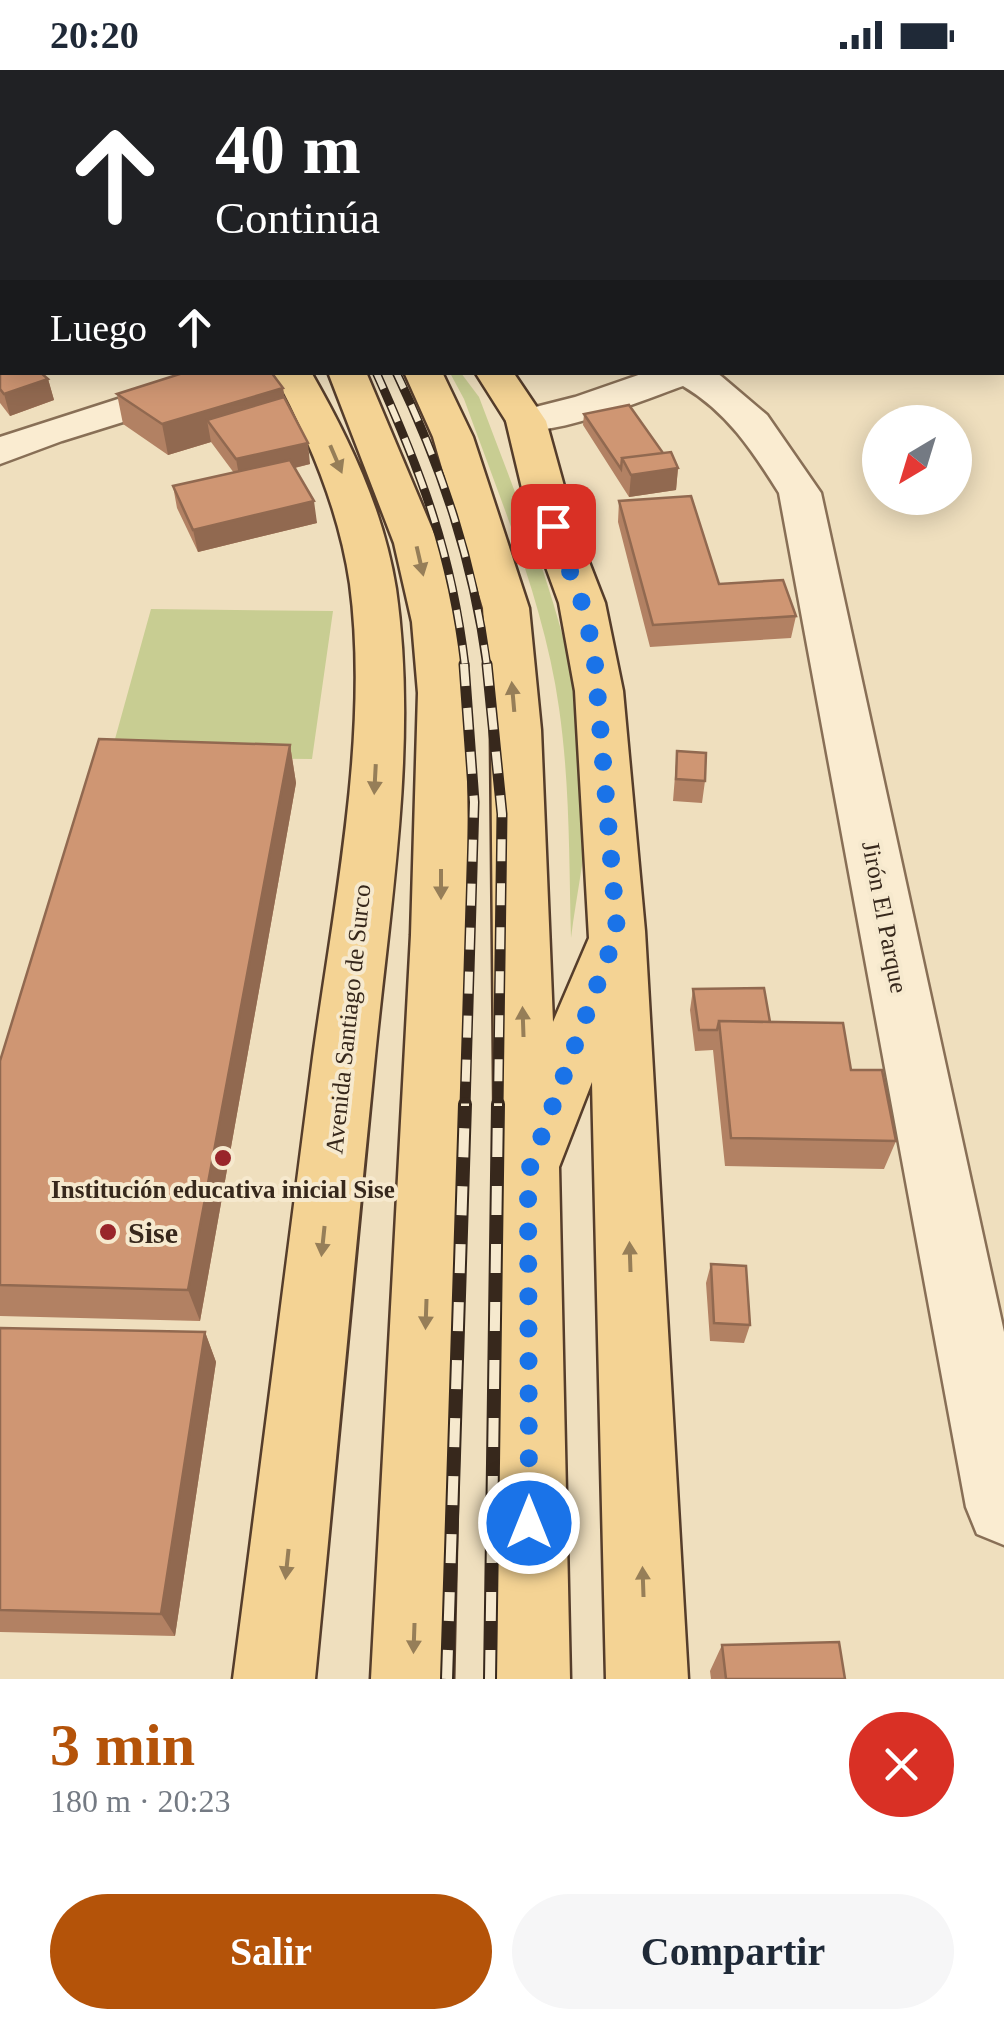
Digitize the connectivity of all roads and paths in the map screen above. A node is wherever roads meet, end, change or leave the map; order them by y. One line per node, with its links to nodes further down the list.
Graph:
1 (234, 375): 9 (street)
2 (294, 375): 13 (main road, Avenida Santiago de Surco, one-way to 13)
3 (348, 375): 14 (main road, one-way to 14)
4 (424, 375): 11 (main road, one-way to 4)
5 (496, 375): 8 (main road)
6 (677, 375): 8 (street)
7 (692, 375): 12 (street, Jirón El Parque)
8 (526, 421): 10 (main road)
9 (0, 452)
10 (617, 931): 11 (main road); 16 (main road, one-way to 10)
11 (528, 1173): 15 (main road)
12 (1004, 1507)
13 (274, 1679)
14 (412, 1679)
15 (530, 1679)
16 (648, 1679)

